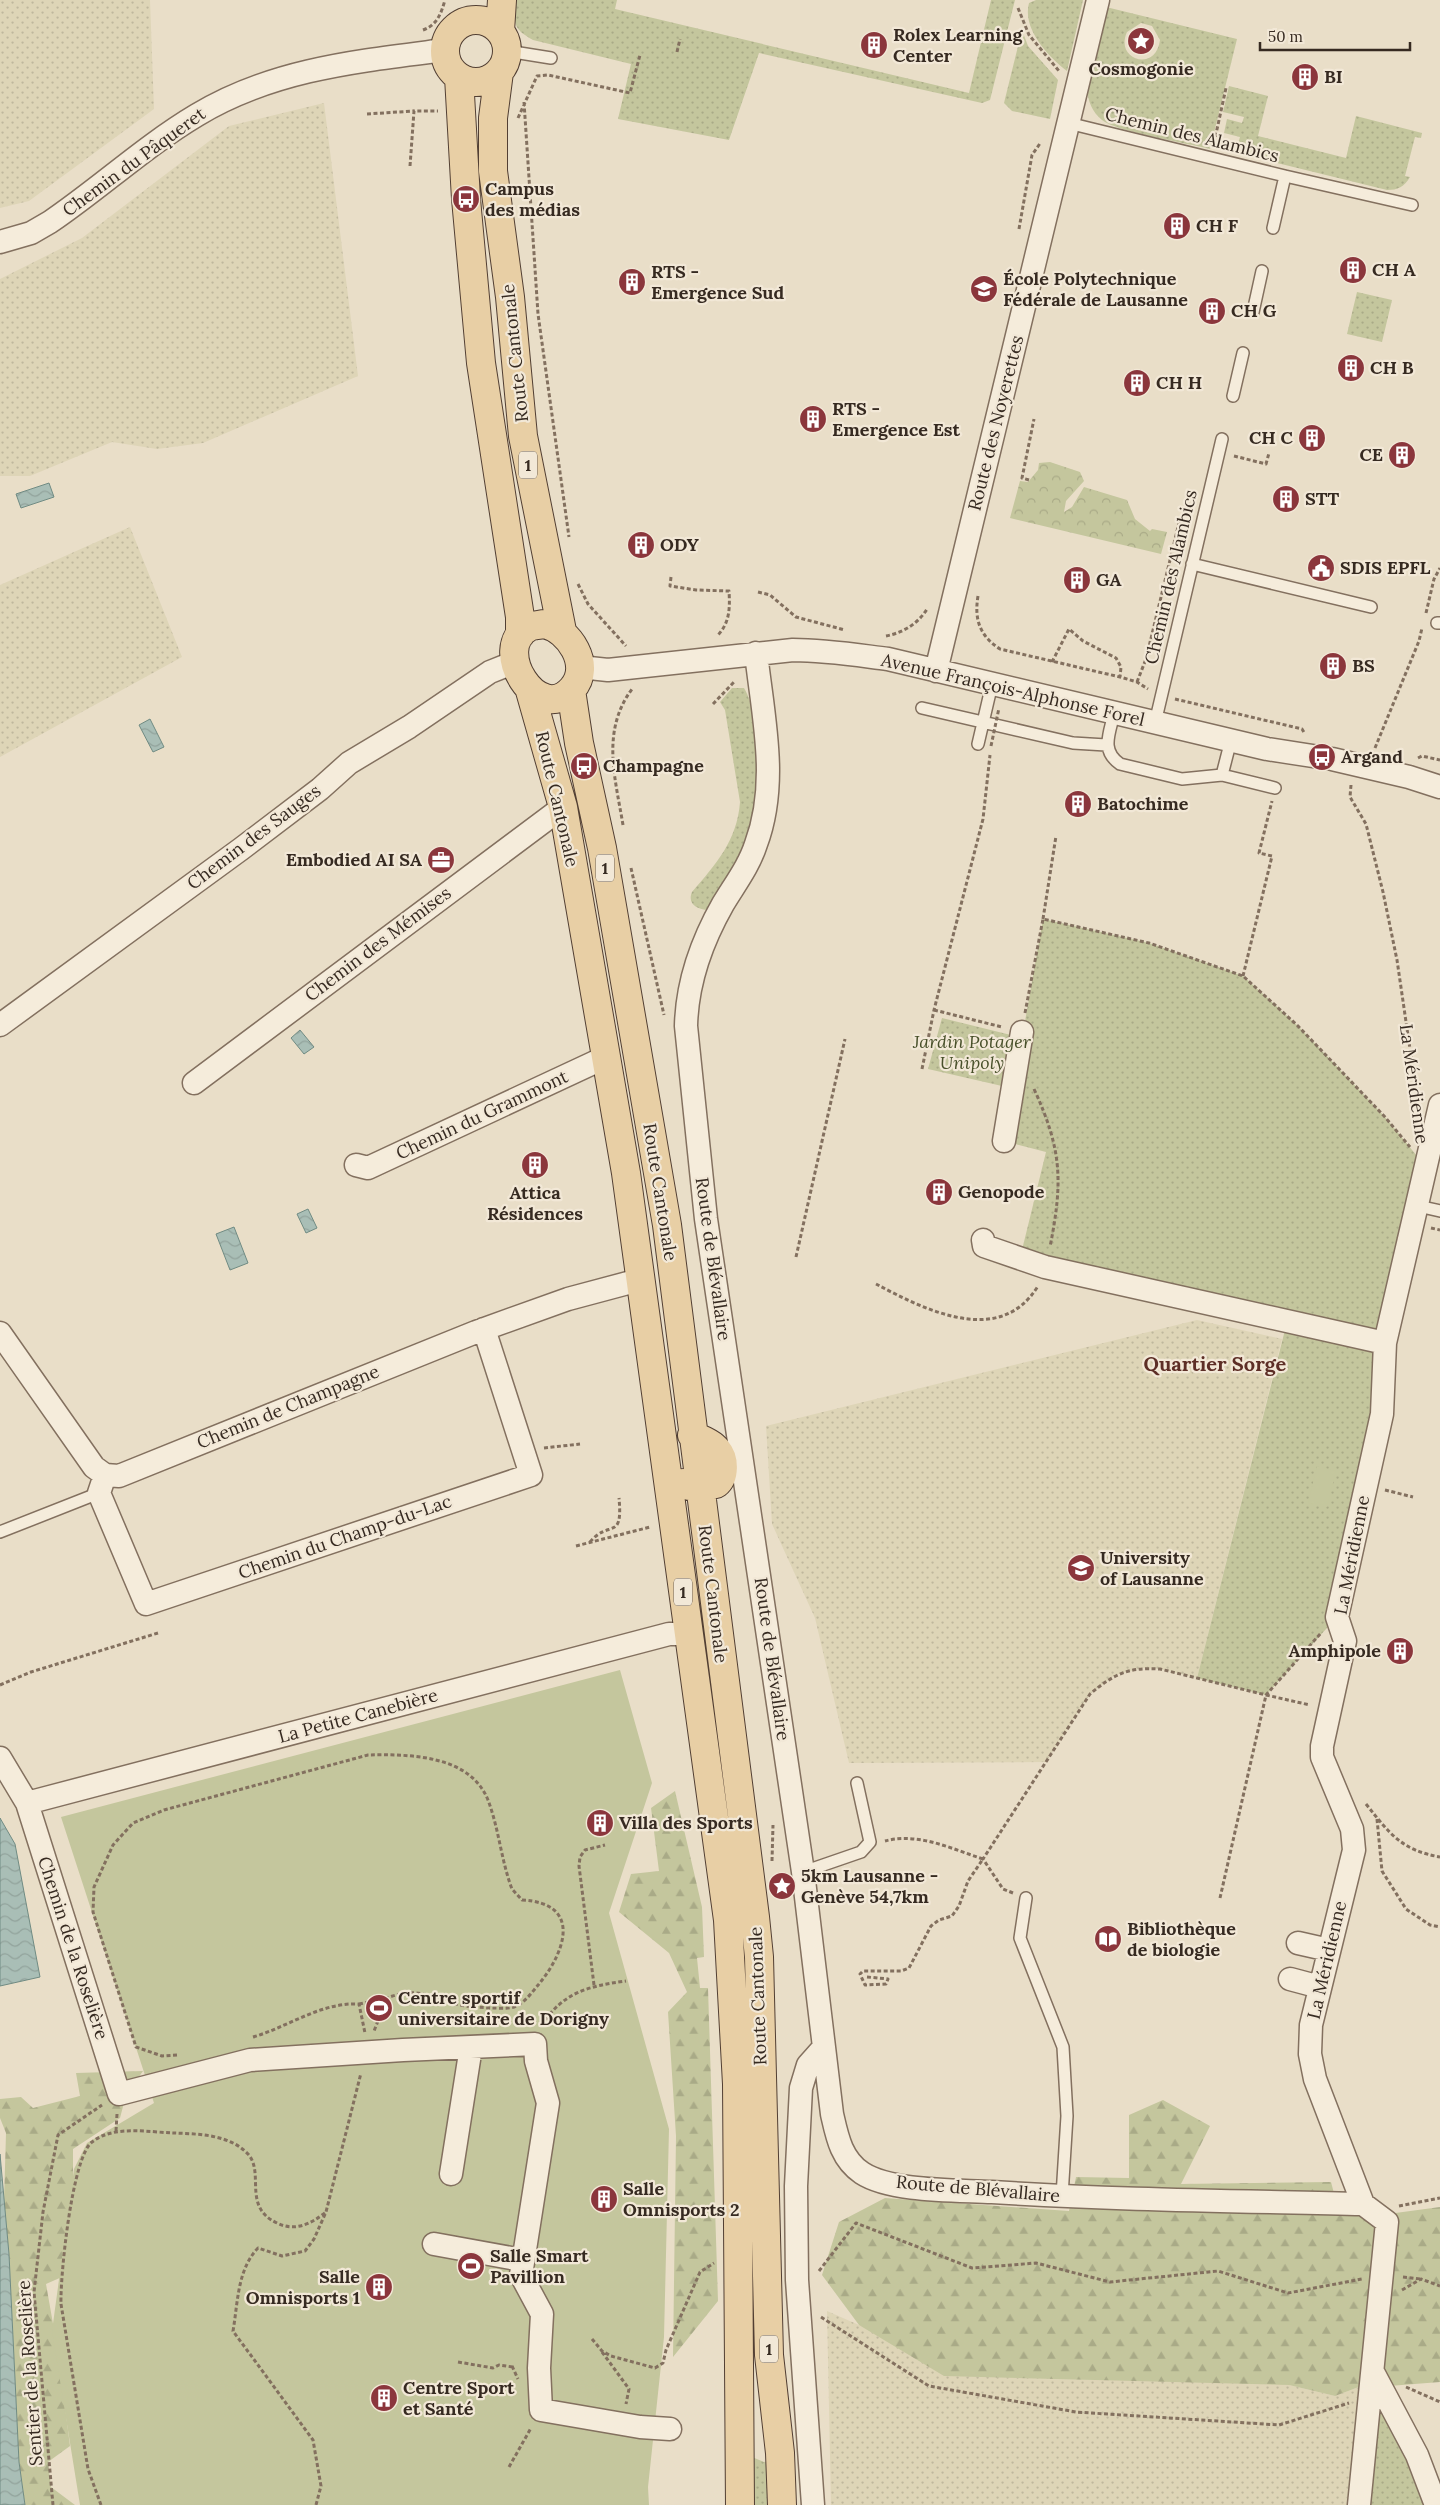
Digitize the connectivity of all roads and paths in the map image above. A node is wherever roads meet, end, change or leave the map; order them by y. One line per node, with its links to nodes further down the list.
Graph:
1 (445, 0): 6 (path)
2 (502, 0): 9 (main road, Route Cantonale / 1)
3 (1098, 0): 21 (street, Route des Noyerettes)
4 (1018, 8): 13 (path)
5 (461, 12): 8 (main road); 9 (main road)
6 (422, 31)
7 (680, 39): 10 (path)
8 (445, 50): 14 (main road); 29 (street, Chemin du Pâqueret)
9 (502, 51): 12 (lane); 14 (main road); 49 (main road, Route Cantonale / 1)
10 (677, 52)
11 (640, 56): 16 (path)
12 (551, 58)
13 (1064, 76)
14 (459, 77): 51 (main road, Route Cantonale / 1)
15 (1226, 88): 23 (path)
16 (524, 102): 20 (path); 40 (path)
17 (414, 111): 18 (path); 19 (path); 24 (path)
18 (441, 111)
19 (367, 114)
20 (517, 118)
21 (1068, 123): 23 (lane, Chemin des Alambics); 58 (street, Route des Noyerettes)
22 (1043, 140): 28 (path)
23 (1211, 157): 25 (lane, Chemin des Alambics)
24 (410, 166)
25 (1285, 176): 26 (lane); 27 (lane, Chemin des Alambics)
26 (1412, 205)
27 (1272, 228)
28 (1018, 233)
29 (0, 242)
30 (1262, 271): 31 (lane)
31 (1253, 312)
32 (1243, 353): 33 (lane)
33 (1233, 396)
34 (1034, 419): 38 (path)
35 (1222, 439): 37 (lane, Chemin des Alambics)
36 (1269, 452): 37 (path)
37 (1219, 453): 39 (lane, Chemin des Alambics)
38 (1029, 480)
39 (1201, 528): 41 (lane, Chemin des Alambics); 63 (path)
40 (571, 546)
41 (1192, 564): 48 (lane); 73 (lane, Chemin des Alambics)
42 (1440, 568): 78 (path)
43 (671, 576): 53 (path)
44 (576, 578): 54 (path)
45 (979, 589): 57 (path)
46 (758, 592): 50 (path)
47 (929, 605): 52 (path)
48 (1371, 607)
49 (562, 631): 51 (main road); 60 (main road)
50 (847, 631)
51 (520, 635): 56 (main road)
52 (881, 637)
53 (715, 639)
54 (633, 652)
55 (756, 653): 58 (street, Avenue François-Alphonse Forel); 60 (street, Avenue François-Alphonse Forel); 92 (street, Route de Blévallaire)
56 (515, 662): 66 (main road); 91 (street, Chemin des Sauges)
57 (1052, 662): 59 (path); 59 (path)
58 (936, 671): 64 (street, Avenue François-Alphonse Forel)
59 (1120, 677): 63 (path)
60 (576, 679): 66 (main road); 117 (main road, Route Cantonale / 1)
61 (637, 682): 85 (path)
62 (734, 682): 68 (path)
63 (1137, 682): 65 (path)
64 (992, 684): 71 (street, Avenue François-Alphonse Forel); 72 (lane)
65 (1151, 690)
66 (530, 691): 83 (main road, Route Cantonale / 1)
67 (1172, 698): 74 (path)
68 (713, 704)
69 (922, 708): 72 (lane)
70 (999, 708): 90 (path, bridge)
71 (1114, 713): 73 (street, Avenue François-Alphonse Forel); 77 (lane)
72 (983, 722): 76 (lane); 77 (lane)
73 (1155, 722): 75 (street, Avenue François-Alphonse Forel)
74 (1307, 736)
75 (1231, 740): 79 (lane); 82 (street, Avenue François-Alphonse Forel)
76 (978, 744)
77 (1106, 745): 79 (lane)
78 (1374, 752)
79 (1222, 775): 81 (lane)
80 (1352, 780): 99 (path, La Méridienne)
81 (1275, 788)
82 (1440, 788)
83 (563, 807): 96 (main road, Route Cantonale / 1); 98 (street, Chemin des Mémises)
84 (1268, 816): 89 (path)
85 (624, 828)
86 (1056, 836): 88 (path)
87 (630, 864): 92 (path)
88 (1043, 919): 89 (path); 93 (path)
89 (1243, 976): 102 (path)
90 (934, 1010): 93 (path); 97 (path)
91 (0, 1025)
92 (686, 1026): 140 (street, Route de Blévallaire)
93 (1022, 1032): 95 (street)
94 (845, 1039): 106 (path)
95 (1019, 1054): 100 (street); 107 (path)
96 (606, 1057): 101 (street, Chemin du Grammont); 108 (main road, Route Cantonale / 1)
97 (922, 1069)
98 (194, 1082)
99 (1429, 1105): 102 (street, La Méridienne)
100 (1004, 1142)
101 (356, 1165)
102 (1426, 1166): 103 (street, La Méridienne)
103 (1418, 1206): 104 (lane); 112 (street, La Méridienne)
104 (1440, 1211)
105 (983, 1240): 107 (street)
106 (796, 1256)
107 (1046, 1266): 109 (path); 112 (street)
108 (639, 1280): 110 (street, Chemin de Champagne); 113 (main road, Route Cantonale / 1)
109 (876, 1284)
110 (484, 1329): 116 (street, Chemin de Champagne); 116 (street, Chemin du Champ-du-Lac)
111 (0, 1333): 116 (street)
112 (1385, 1343): 118 (street, La Méridienne)
113 (652, 1376): 117 (main road); 127 (main road, Route Cantonale / 1)
114 (580, 1444): 115 (path)
115 (547, 1447)
116 (102, 1484): 122 (lane)
117 (699, 1485): 183 (main road, Route Cantonale / 1)
118 (1366, 1485): 119 (path); 125 (street, La Méridienne)
119 (1413, 1497)
120 (619, 1498): 123 (path)
121 (653, 1526): 123 (path)
122 (0, 1532)
123 (590, 1542): 124 (path)
124 (576, 1546)
125 (1337, 1617): 129 (path); 130 (street, La Méridienne)
126 (158, 1633): 128 (path)
127 (688, 1634): 134 (street, La Petite Canebière); 180 (main road, Route Cantonale / 1)
128 (0, 1685)
129 (1266, 1694): 130 (path); 139 (path); 142 (path)
130 (1330, 1710): 145 (street, La Méridienne)
131 (0, 1758): 134 (street, Chemin de la Roselière)
132 (857, 1783): 136 (lane)
133 (1362, 1799): 135 (path)
134 (27, 1803): 159 (street, Chemin de la Roselière)
135 (1377, 1818): 138 (path); 143 (path)
136 (870, 1842): 139 (path); 140 (lane)
137 (605, 1845): 149 (path)
138 (1440, 1858)
139 (983, 1859): 141 (path); 146 (path)
140 (804, 1872): 156 (street, Route de Blévallaire)
141 (1026, 1898): 161 (lane)
142 (1220, 1898)
143 (1440, 1928)
144 (1298, 1943): 145 (street)
145 (1329, 1950): 150 (street, La Méridienne)
146 (867, 1977)
147 (1290, 1979): 150 (street)
148 (626, 1981): 149 (path)
149 (594, 1985): 154 (path)
150 (1320, 1987): 163 (street, La Méridienne)
151 (387, 1998): 152 (path); 157 (path); 158 (path)
152 (358, 2004): 153 (path); 157 (path)
153 (249, 2038)
154 (535, 2044): 155 (street); 167 (street)
155 (471, 2047): 157 (street); 160 (street)
156 (824, 2047): 161 (street, Route de Blévallaire); 171 (street)
157 (366, 2053): 159 (street); 165 (path)
158 (185, 2055)
159 (119, 2094): 185 (path, Sentier de la Roselière)
160 (451, 2174)
161 (1062, 2196): 163 (street, Route de Blévallaire)
162 (1440, 2198): 164 (path)
163 (1363, 2204): 169 (street)
164 (1398, 2206)
165 (326, 2212): 186 (path); 187 (path)
166 (434, 2244): 167 (street)
167 (522, 2260): 176 (street)
168 (720, 2261): 174 (path)
169 (1383, 2275): 171 (path); 172 (street)
170 (1440, 2286): 172 (path)
171 (797, 2287): 178 (path); 190 (street)
172 (1380, 2302): 177 (street)
173 (592, 2339): 174 (path)
174 (602, 2351): 181 (path)
175 (458, 2362): 176 (path)
176 (539, 2368): 179 (street)
177 (1373, 2372): 178 (street); 192 (street)
178 (1371, 2396): 191 (street)
179 (541, 2410): 181 (street); 184 (path)
180 (740, 2419): 183 (main road); 188 (main road, 1)
181 (640, 2427): 182 (street)
182 (670, 2429)
183 (780, 2453): 189 (main road, Route Cantonale / 1)
184 (509, 2466)
185 (53, 2505)
186 (101, 2505)
187 (316, 2505)
188 (740, 2505)
189 (782, 2505)
190 (813, 2505)
191 (1359, 2505)
192 (1436, 2505)

